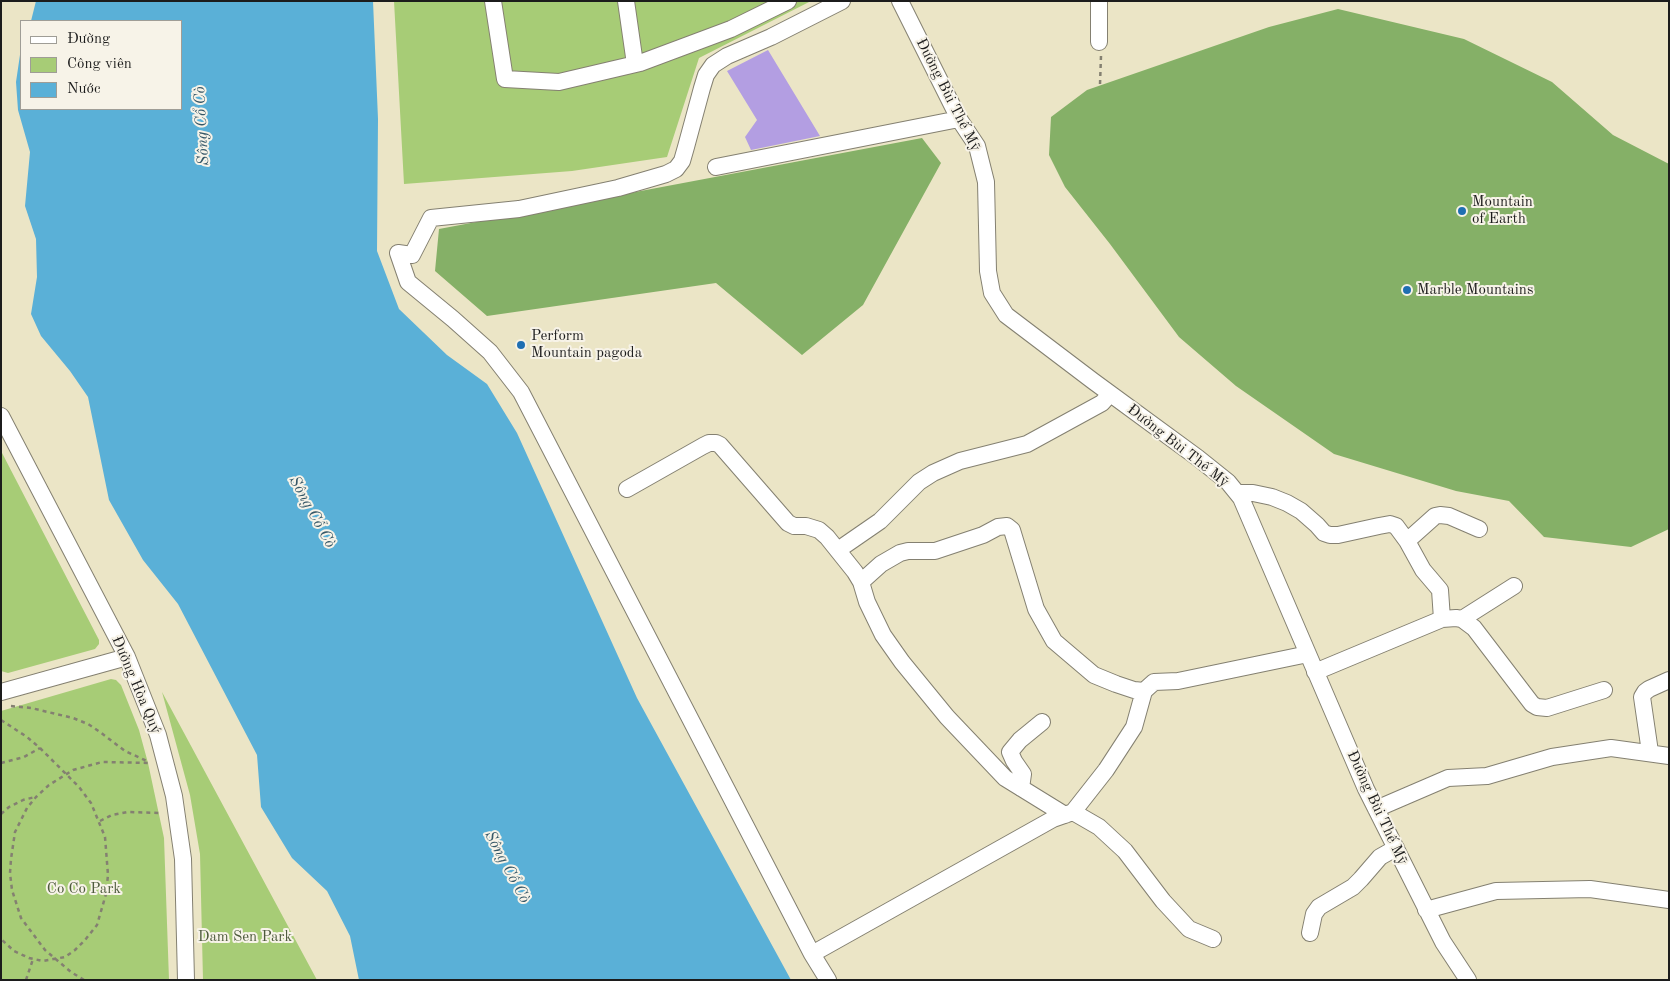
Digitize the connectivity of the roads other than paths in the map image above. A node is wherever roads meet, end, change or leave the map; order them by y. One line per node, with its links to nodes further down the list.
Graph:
1 (493, 1): 8 (street)
2 (626, 1): 8 (street)
3 (842, 1): 40 (street)
4 (900, 1): 9 (street, Đường Bùi Thế Mỹ)
5 (1099, 1): 7 (street)
6 (777, 4): 8 (street)
7 (1100, 42)
8 (634, 64)
9 (959, 119): 10 (street); 11 (street, Đường Bùi Thế Mỹ)
10 (716, 167)
11 (1110, 394): 14 (street, Đường Bùi Thế Mỹ); 17 (street)
12 (1, 416): 23 (street, Đường Hòa Quý)
13 (627, 489): 17 (street)
14 (1237, 493): 16 (street); 22 (street, Đường Bùi Thế Mỹ)
15 (1479, 529): 16 (street)
16 (1407, 540): 20 (street)
17 (838, 550): 18 (street)
18 (861, 582): 27 (street); 32 (street)
19 (1514, 586): 21 (street)
20 (1442, 619): 21 (street); 24 (street)
21 (1462, 619): 26 (street)
22 (1308, 654): 24 (street, Đường Bùi Thế Mỹ); 27 (street)
23 (127, 657): 28 (street); 41 (street, Đường Hòa Quý)
24 (1315, 672): 33 (street, Đường Bùi Thế Mỹ)
25 (1669, 680): 30 (street)
26 (1604, 690)
27 (1144, 691): 34 (street)
28 (5, 699)
29 (1042, 722): 32 (street)
30 (1650, 752): 31 (street); 33 (street)
31 (1669, 756)
32 (1021, 788): 34 (street)
33 (1376, 809): 35 (street, Đường Bùi Thế Mỹ)
34 (1069, 813): 39 (street); 40 (street)
35 (1396, 848): 37 (street, Đường Bùi Thế Mỹ); 38 (street)
36 (1669, 900): 37 (street)
37 (1426, 910): 43 (street, Đường Bùi Thế Mỹ)
38 (1310, 933)
39 (1213, 939)
40 (812, 954): 42 (street)
41 (186, 980)
42 (828, 980)
43 (1468, 980)

